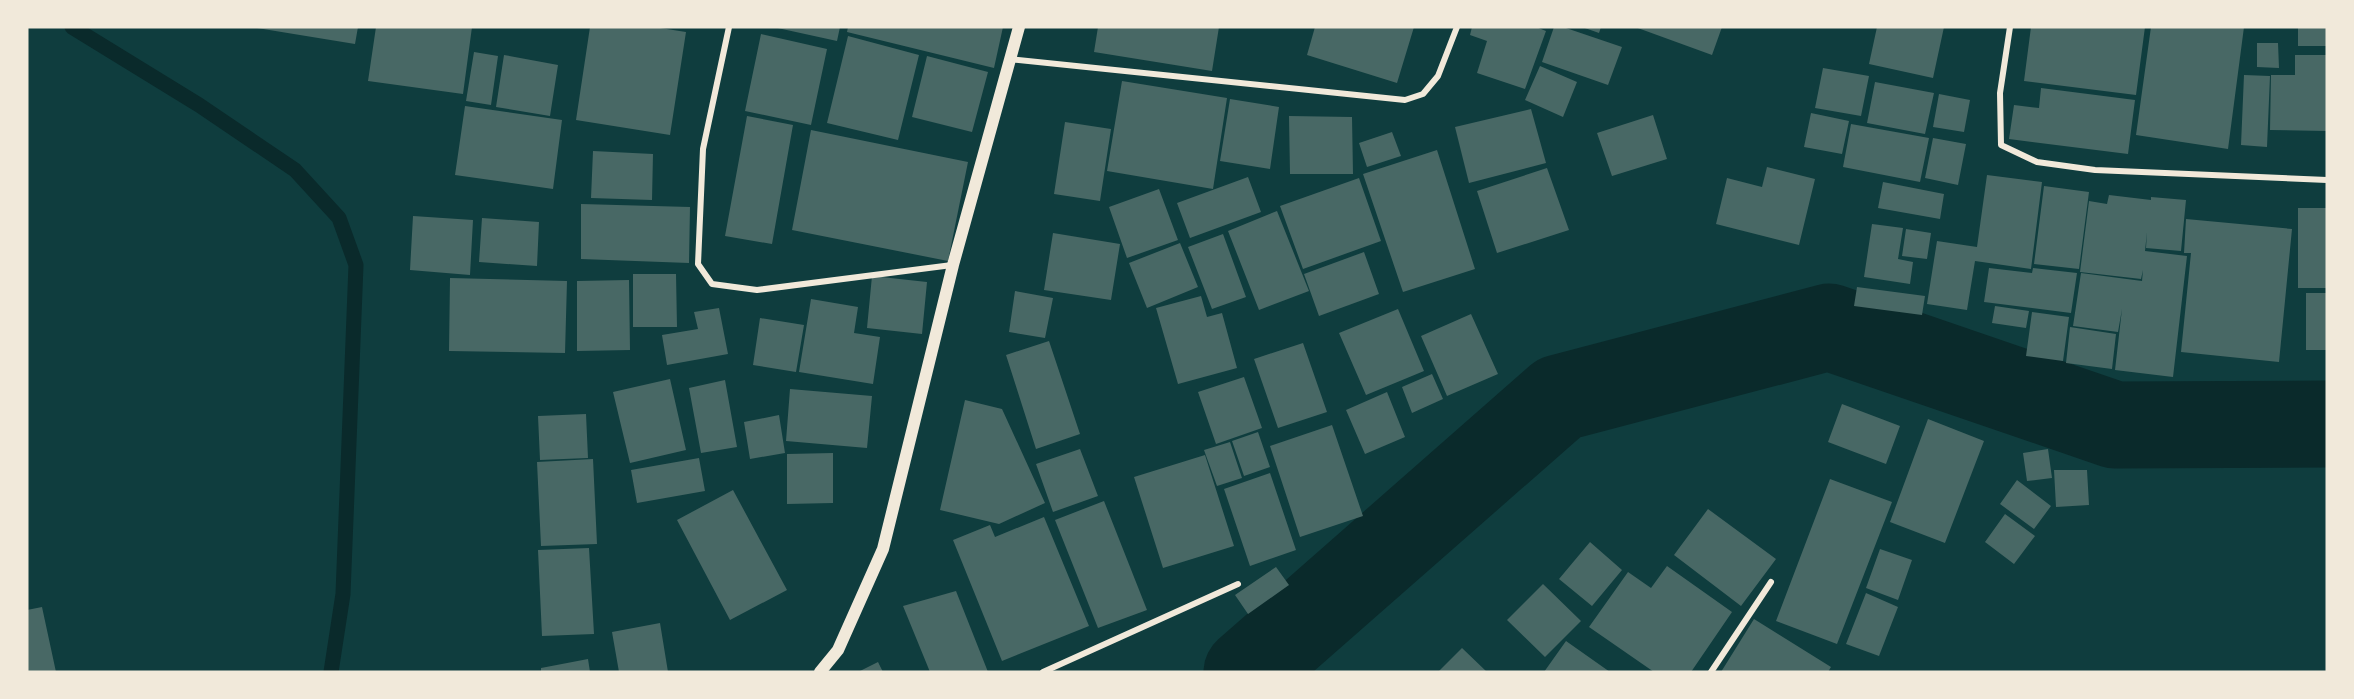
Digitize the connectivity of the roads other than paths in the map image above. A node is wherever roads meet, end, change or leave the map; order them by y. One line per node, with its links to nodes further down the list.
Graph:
1 (729, 27): 7 (street)
2 (1019, 27): 5 (main road)
3 (1457, 27): 5 (street)
4 (2010, 27): 6 (street)
5 (1009, 59): 7 (main road)
6 (2327, 180)
7 (953, 265): 10 (main road)
8 (1771, 582): 12 (street)
9 (1238, 584): 11 (street)
10 (820, 672)
11 (1043, 672)
12 (1711, 672)

